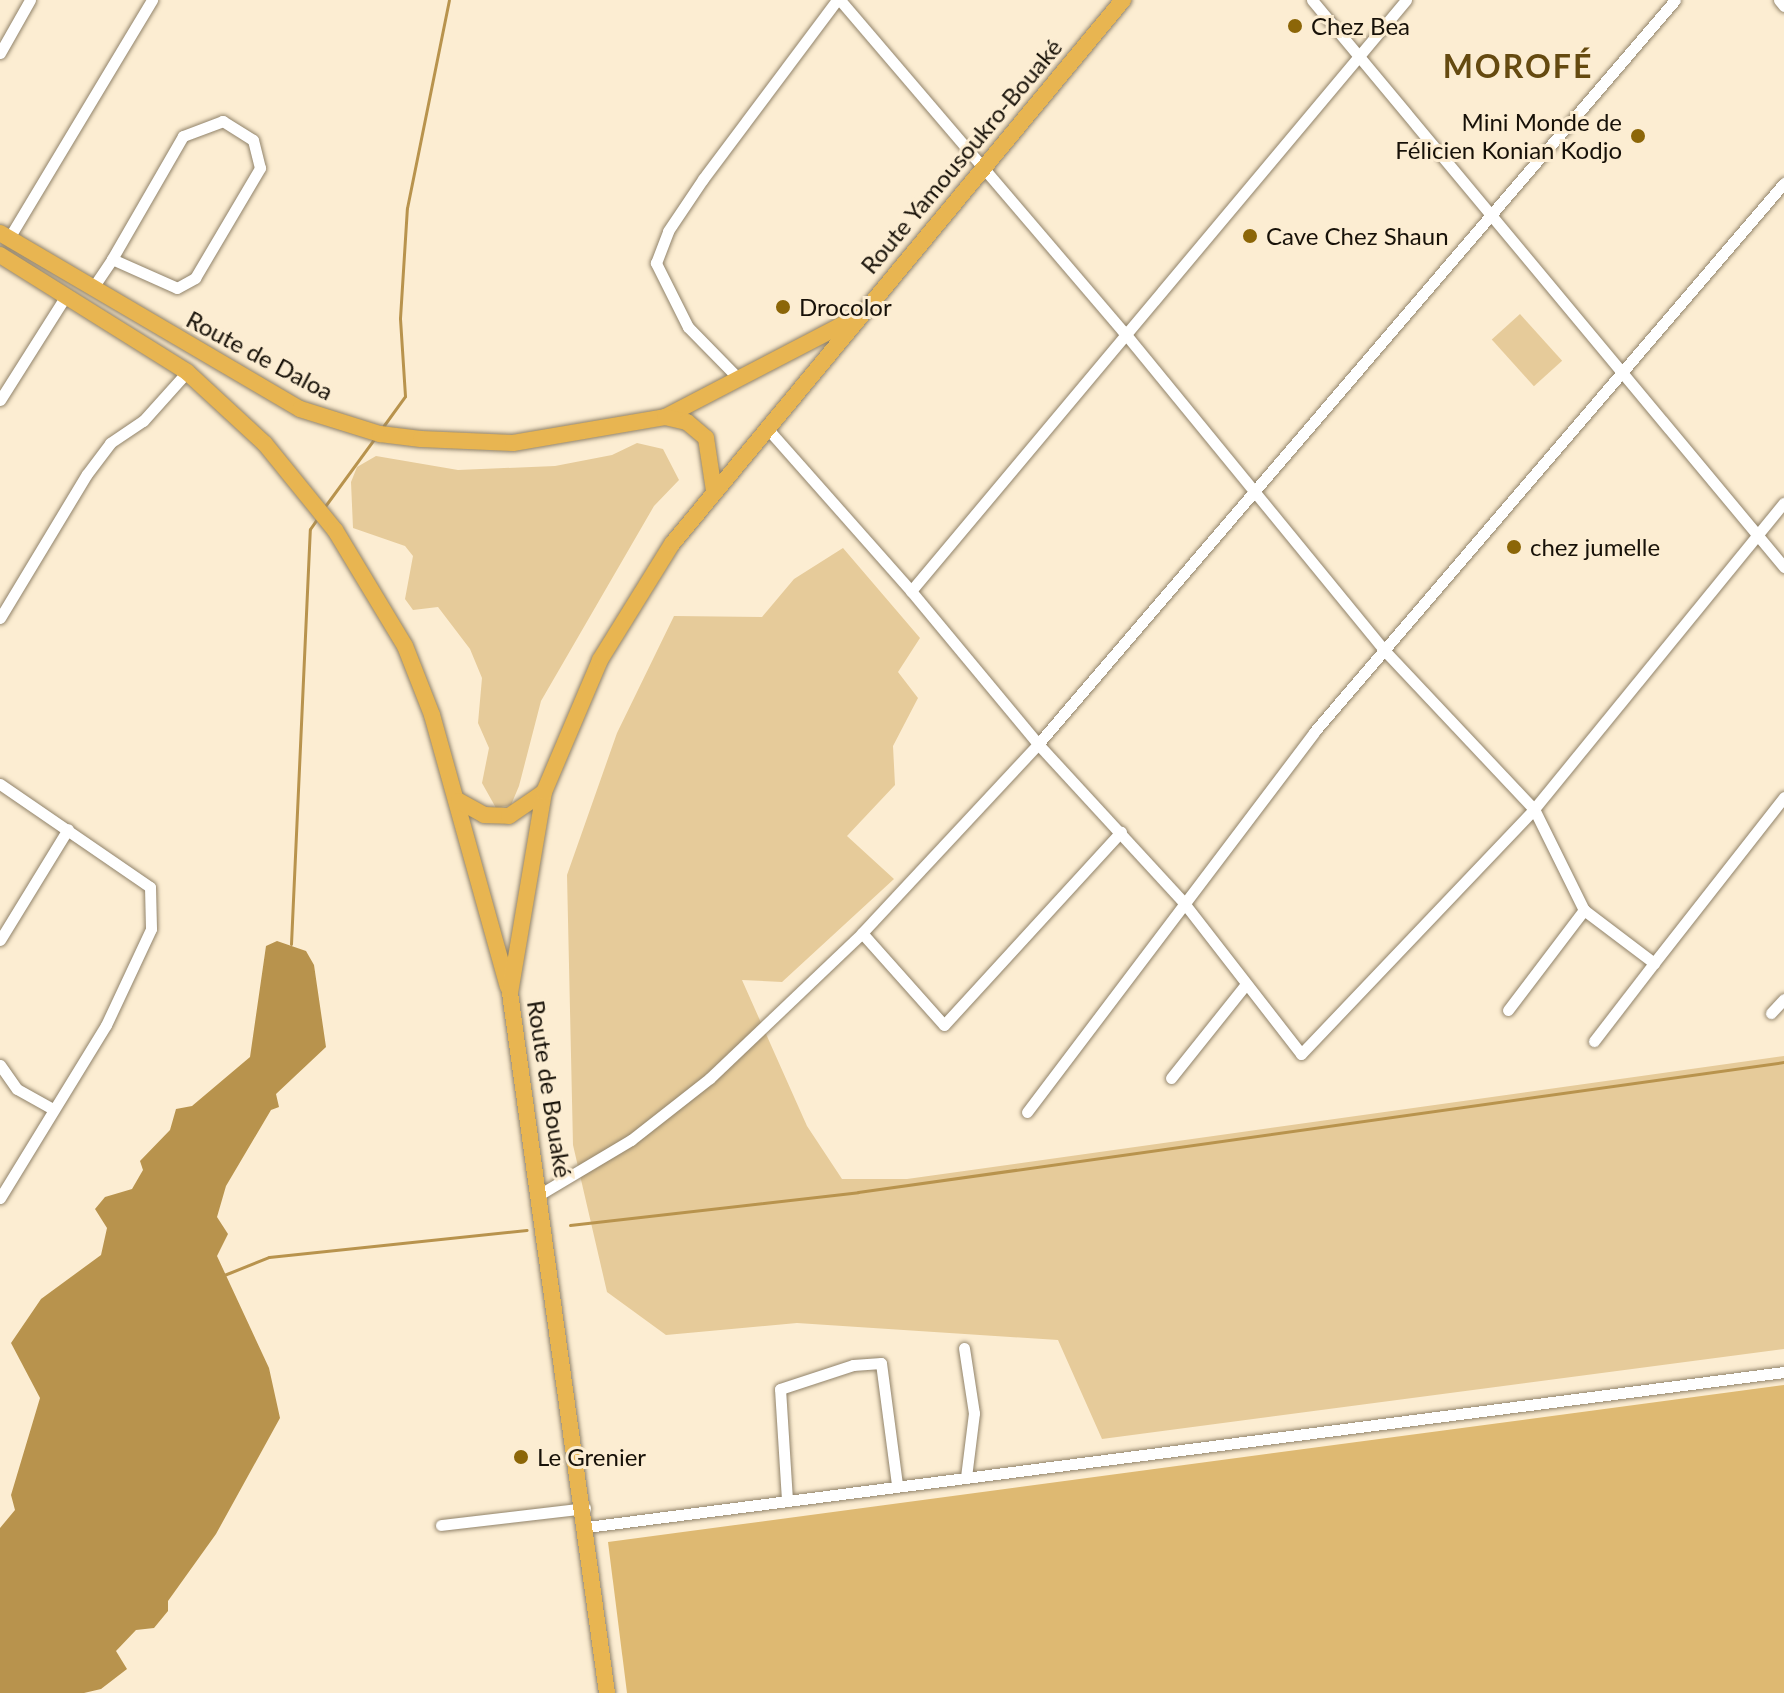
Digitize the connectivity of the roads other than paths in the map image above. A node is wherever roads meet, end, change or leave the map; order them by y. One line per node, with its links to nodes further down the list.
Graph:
1 (30, 0): 10 (street)
2 (152, 0): 15 (street)
3 (838, 0): 12 (street); 25 (street)
4 (1123, 0): 12 (highway, Route Yamousoukro-Bouaké)
5 (1312, 0): 11 (street)
6 (1406, 0): 11 (street)
7 (1675, 0): 14 (street)
8 (1779, 0): 9 (street)
9 (1784, 6)
10 (0, 53)
11 (1359, 56): 14 (street); 21 (street)
12 (982, 171): 20 (highway, Route Yamousoukro-Bouaké); 21 (street)
13 (1784, 183): 24 (street)
14 (1492, 220): 24 (street); 30 (street)
15 (5, 236): 18 (highway, Route de Daloa)
16 (0, 255): 19 (highway, Route de Daloa)
17 (112, 259): 17 (street); 18 (street)
18 (92, 289): 22 (highway, Route de Daloa)
19 (67, 294): 23 (highway, Route de Daloa); 26 (street)
20 (858, 317): 25 (highway, Route de Daloa); 28 (highway, Route Yamousoukro-Bouaké)
21 (1123, 331): 30 (street); 34 (street)
22 (200, 353): 23 (highway); 27 (highway, Route de Daloa)
23 (187, 372): 35 (street); 41 (highway, Route de Daloa)
24 (1621, 373): 32 (street); 36 (street)
25 (739, 379): 27 (highway, Route de Daloa)
26 (0, 400)
27 (665, 417): 29 (highway)
28 (766, 427): 29 (highway, Route Yamousoukro-Bouaké); 34 (street)
29 (714, 491): 39 (highway, Route de Bouaké)
30 (1256, 491): 36 (street); 37 (street)
31 (1784, 503): 32 (street)
32 (1757, 535): 33 (street); 42 (street)
33 (1784, 567)
34 (911, 591): 37 (street)
35 (0, 618)
36 (1385, 651): 42 (street); 45 (street)
37 (1038, 744): 44 (street); 47 (street)
38 (0, 784): 43 (street)
39 (544, 792): 41 (highway); 51 (highway, Route de Bouaké)
40 (1784, 797): 49 (street)
41 (459, 801): 51 (highway, Route de Daloa)
42 (1534, 809): 46 (street); 50 (street)
43 (68, 829): 48 (street); 58 (street)
44 (1121, 832): 45 (street); 47 (street)
45 (1184, 903): 50 (street); 59 (street)
46 (1584, 910): 49 (street); 53 (street)
47 (862, 933): 60 (street)
48 (0, 940)
49 (1654, 963): 55 (street)
50 (1246, 984): 57 (street)
51 (510, 993): 60 (highway, Route de Bouaké)
52 (1784, 999): 54 (street)
53 (1508, 1010)
54 (1771, 1013)
55 (1594, 1041)
56 (0, 1065): 58 (street)
57 (1171, 1078)
58 (53, 1109): 61 (street)
59 (1027, 1112)
60 (542, 1193): 67 (highway, Route de Bouaké)
61 (0, 1198)
62 (964, 1348): 64 (street)
63 (1784, 1372): 64 (street)
64 (966, 1477): 65 (street)
65 (897, 1484): 66 (street); 66 (street)
66 (787, 1500): 69 (street)
67 (586, 1508): 68 (street); 69 (highway, Route de Bouaké)
68 (441, 1525)
69 (587, 1527): 70 (highway, Route de Bouaké)
70 (607, 1693)

